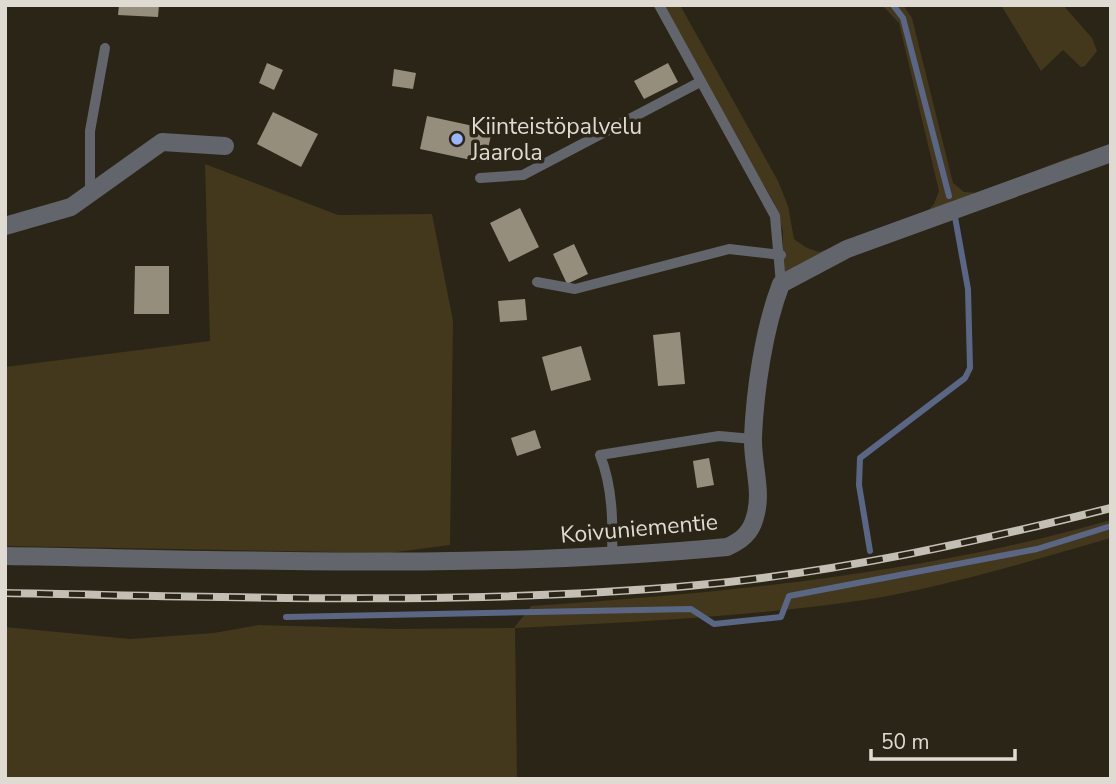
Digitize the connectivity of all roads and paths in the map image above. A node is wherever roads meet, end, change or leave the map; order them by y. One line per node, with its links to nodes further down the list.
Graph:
1 (659, 5): 3 (lane)
2 (105, 48): 7 (lane)
3 (700, 82): 6 (lane); 9 (lane)
4 (225, 146): 7 (street)
5 (1111, 153): 11 (street)
6 (480, 178)
7 (90, 194): 8 (street)
8 (5, 226)
9 (780, 255): 10 (lane); 11 (lane)
10 (537, 282)
11 (781, 284): 12 (street, Koivuniementie)
12 (753, 439): 14 (street, Koivuniementie); 14 (lane)
13 (5, 556): 14 (street, Koivuniementie)
14 (612, 558)

